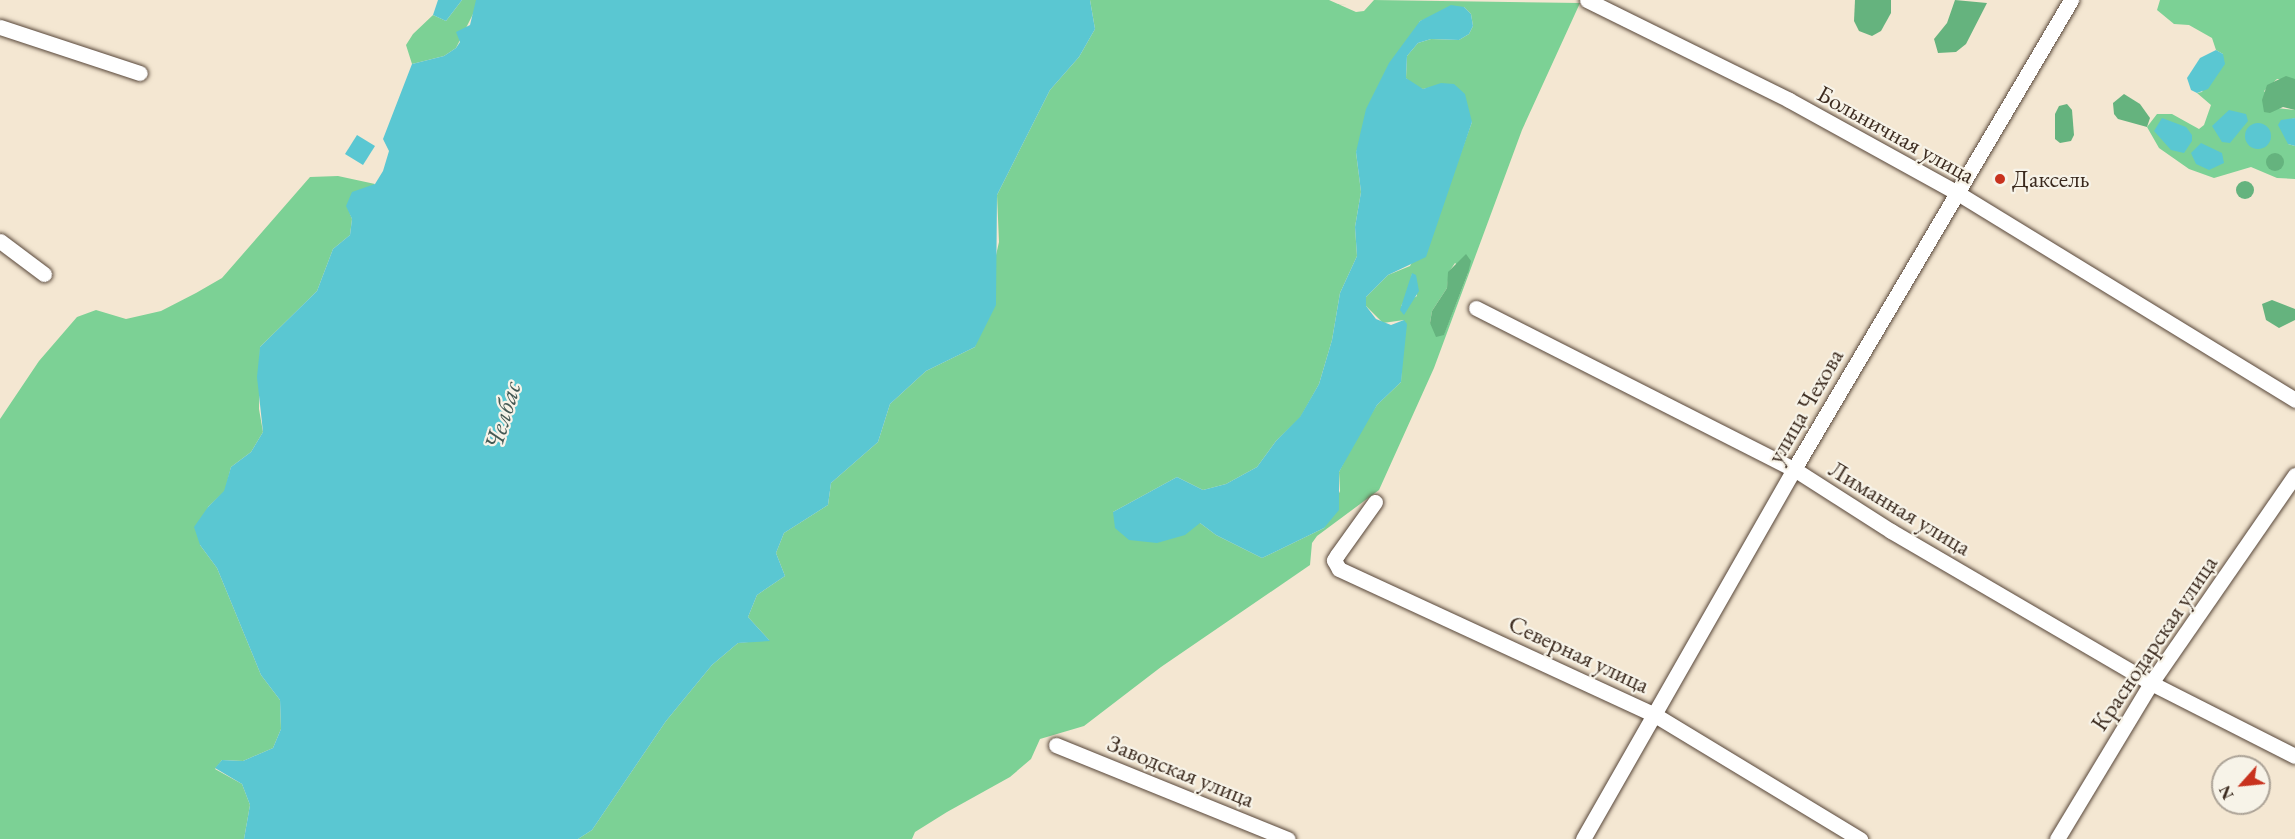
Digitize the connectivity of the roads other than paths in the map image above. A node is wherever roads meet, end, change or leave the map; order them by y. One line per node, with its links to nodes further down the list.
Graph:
1 (1587, 0): 5 (street, Больничная улица)
2 (2072, 0): 5 (street, улица Чехова)
3 (0, 27): 4 (street)
4 (140, 73)
5 (1956, 192): 9 (street, Больничная улица); 10 (street, улица Чехова)
6 (0, 241): 7 (street)
7 (44, 274)
8 (1476, 308): 10 (street, Лиманная улица)
9 (2295, 400)
10 (1794, 469): 13 (street, Лиманная улица); 14 (street, улица Чехова)
11 (2295, 475): 13 (street, Краснодарская улица)
12 (1375, 502): 14 (street, Северная улица)
13 (2151, 682): 16 (street, Лиманная улица); 20 (street, Краснодарская улица)
14 (1655, 715): 18 (street, улица Чехова); 19 (street, Северная улица)
15 (1056, 745): 17 (street, Заводская улица)
16 (2295, 756)
17 (1288, 839)
18 (1583, 839)
19 (1860, 839)
20 (2056, 839)

